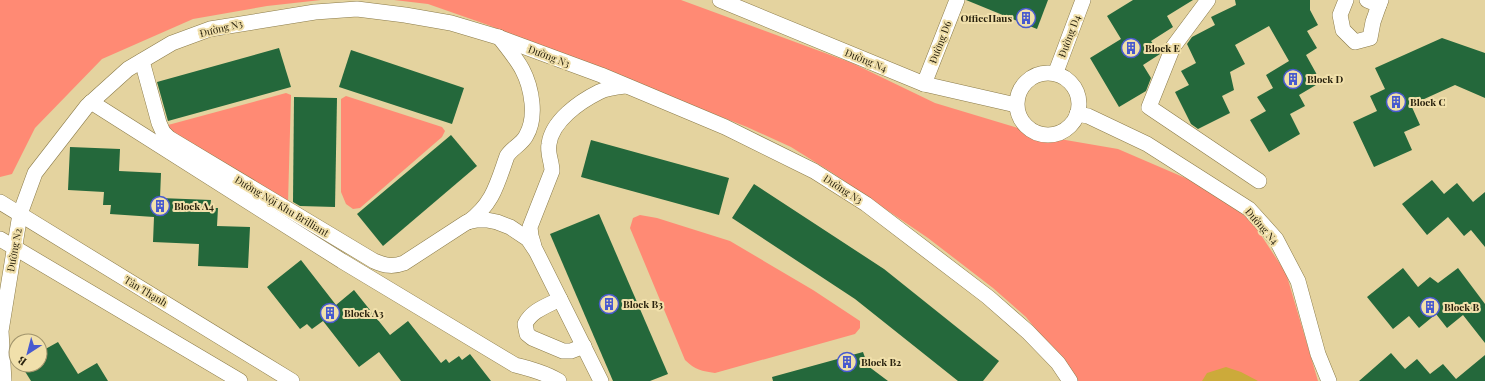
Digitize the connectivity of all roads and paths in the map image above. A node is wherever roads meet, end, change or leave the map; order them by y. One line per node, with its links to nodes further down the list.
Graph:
1 (720, 0): 10 (street, Đường N4)
2 (957, 0): 10 (street, Đường D6)
3 (1083, 0): 9 (street, Đường D4)
4 (1208, 0): 17 (street)
5 (1346, 0): 6 (street)
6 (1375, 2)
7 (498, 37): 8 (street, Đường N3); 11 (street, Đường N3); 15 (street, Đường Nội Khu Brilliant)
8 (142, 61): 12 (street, Đường N3); 21 (street, Đường Nội Khu Brilliant)
9 (1056, 72): 13 (street); 14 (street)
10 (924, 84): 13 (street, Đường N4)
11 (627, 86): 16 (street, Đường Nội Khu Brilliant); 35 (street, Đường N3)
12 (91, 102): 20 (street, Đường N3); 33 (street)
13 (1016, 104): 14 (street)
14 (1077, 114): 36 (street, Đường N4)
15 (519, 144): 16 (street); 18 (street, Đường Nội Khu Brilliant)
16 (550, 157): 23 (street, Đường Nội Khu Brilliant)
17 (1259, 181)
18 (490, 201): 21 (street, Đường Nội Khu Brilliant); 22 (street)
19 (0, 202): 20 (street, Tân Thạnh)
20 (20, 214): 26 (street, Đường N2); 32 (street, Tân Thạnh)
21 (467, 222): 22 (street, Đường Nội Khu Brilliant)
22 (497, 222): 24 (street, Đường Nội Khu Brilliant)
23 (531, 223): 24 (street); 27 (street, Đường Nội Khu Brilliant)
24 (516, 230): 27 (street, Đường Nội Khu Brilliant)
25 (0, 239): 26 (street)
26 (14, 248): 30 (street, Đường N2); 31 (street)
27 (536, 251): 28 (street, Đường Nội Khu Brilliant)
28 (560, 299): 29 (street, Đường Nội Khu Brilliant); 29 (street)
29 (584, 346): 34 (street, Đường Nội Khu Brilliant)
30 (4, 381)
31 (240, 381)
32 (292, 381)
33 (560, 381)
34 (601, 381)
35 (1070, 381)
36 (1329, 381)

